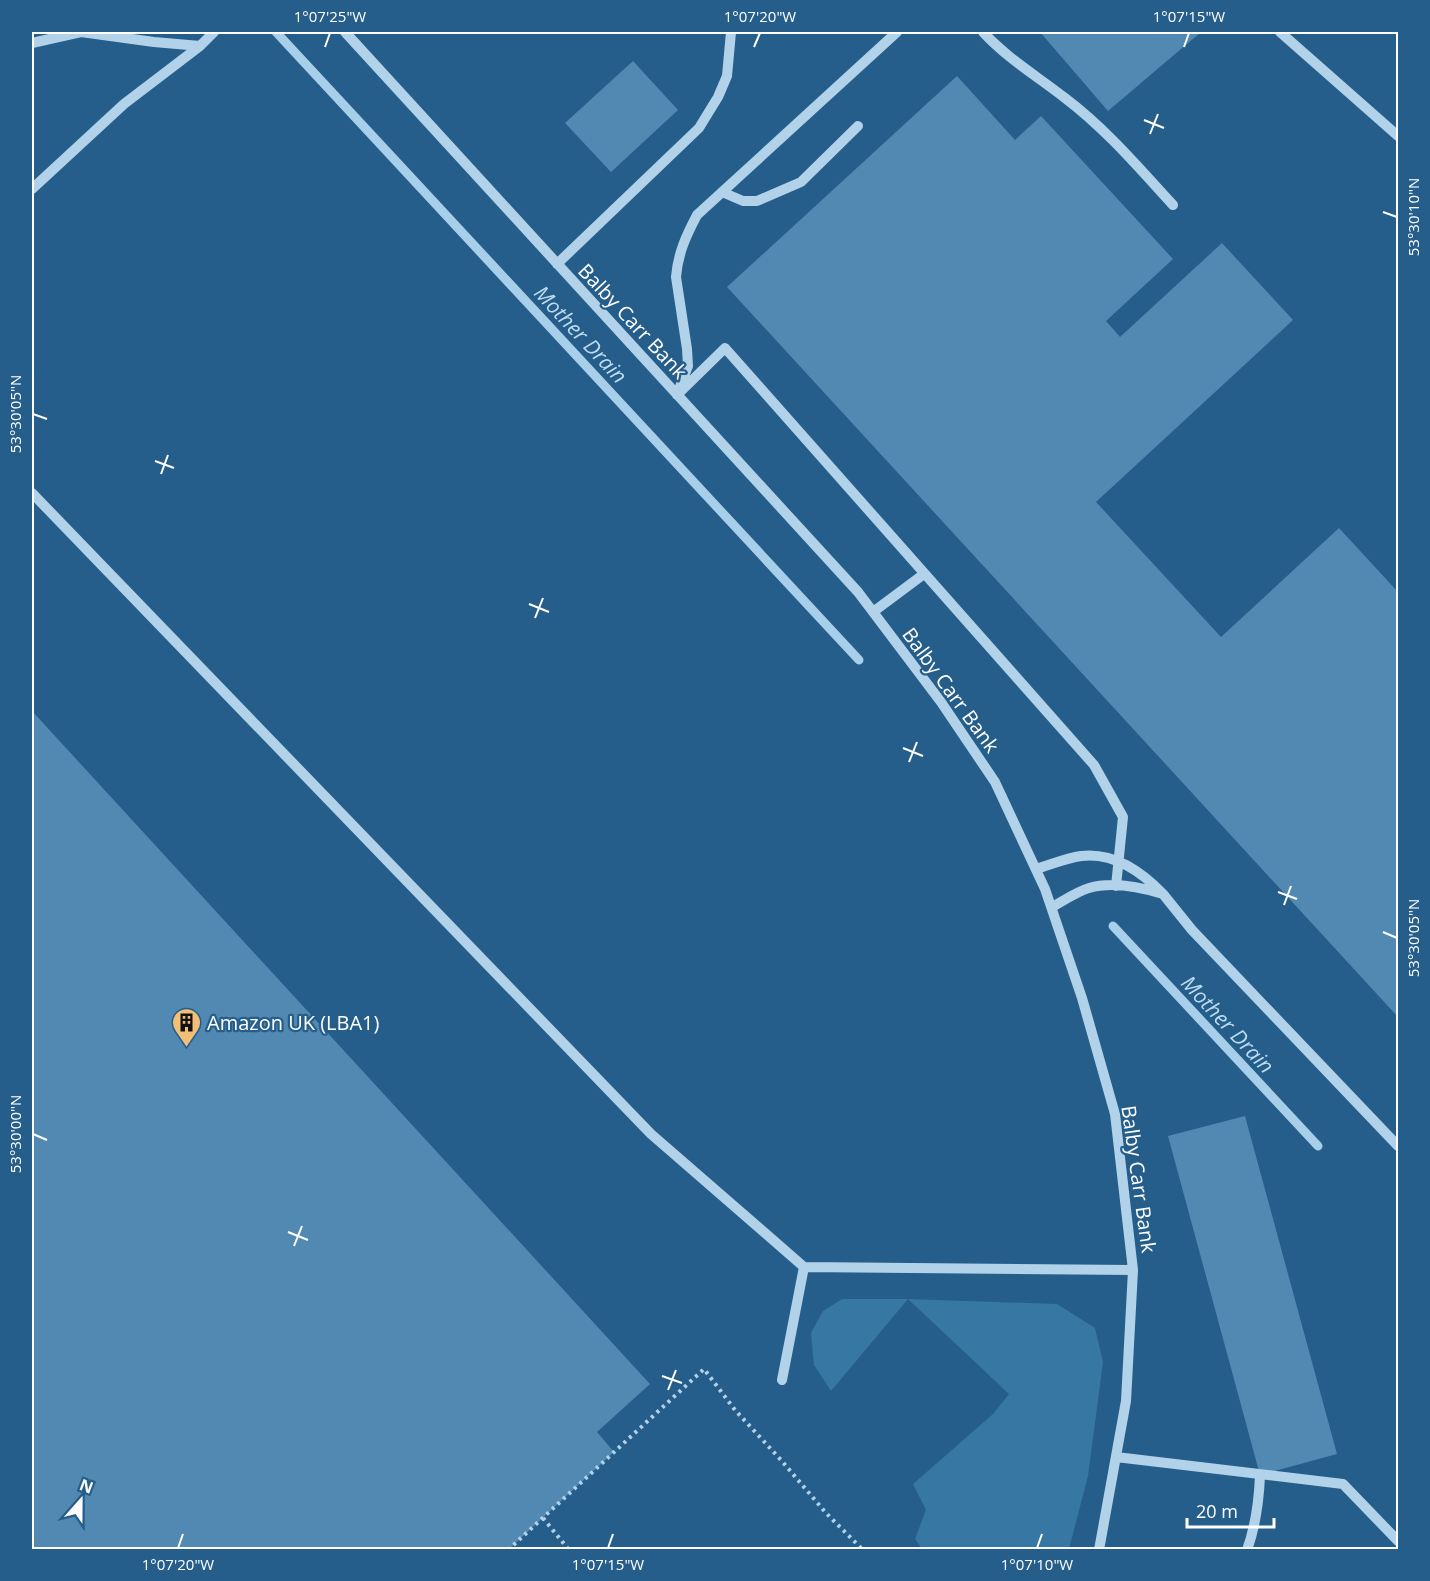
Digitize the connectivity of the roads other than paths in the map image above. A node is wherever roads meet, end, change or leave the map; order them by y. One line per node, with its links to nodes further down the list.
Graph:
1 (214, 32): 8 (street)
2 (345, 32): 14 (street, Balby Carr Bank)
3 (731, 32): 14 (street)
4 (897, 32): 12 (street)
5 (983, 32): 13 (street)
6 (1280, 32): 10 (street)
7 (32, 43): 8 (street)
8 (200, 46): 11 (street)
9 (858, 126): 12 (street)
10 (1398, 136)
11 (32, 189)
12 (722, 192): 15 (street)
13 (1173, 205)
14 (557, 264): 15 (street, Balby Carr Bank)
15 (677, 395): 17 (street); 18 (street, Balby Carr Bank)
16 (32, 493): 25 (street)
17 (924, 573): 18 (street); 19 (street)
18 (873, 612): 20 (street, Balby Carr Bank)
19 (1119, 861): 20 (street); 21 (street); 22 (street)
20 (1036, 869): 23 (street, Balby Carr Bank)
21 (1116, 886): 22 (street); 23 (street)
22 (1163, 894): 24 (street)
23 (1052, 907): 26 (street, Balby Carr Bank)
24 (1398, 1146)
25 (804, 1267): 26 (street); 27 (street)
26 (1133, 1270): 28 (street, Balby Carr Bank)
27 (782, 1380)
28 (1116, 1457): 29 (street); 31 (street, Balby Carr Bank)
29 (1260, 1475): 30 (street); 32 (street)
30 (1398, 1541)
31 (1099, 1550)
32 (1247, 1550)

